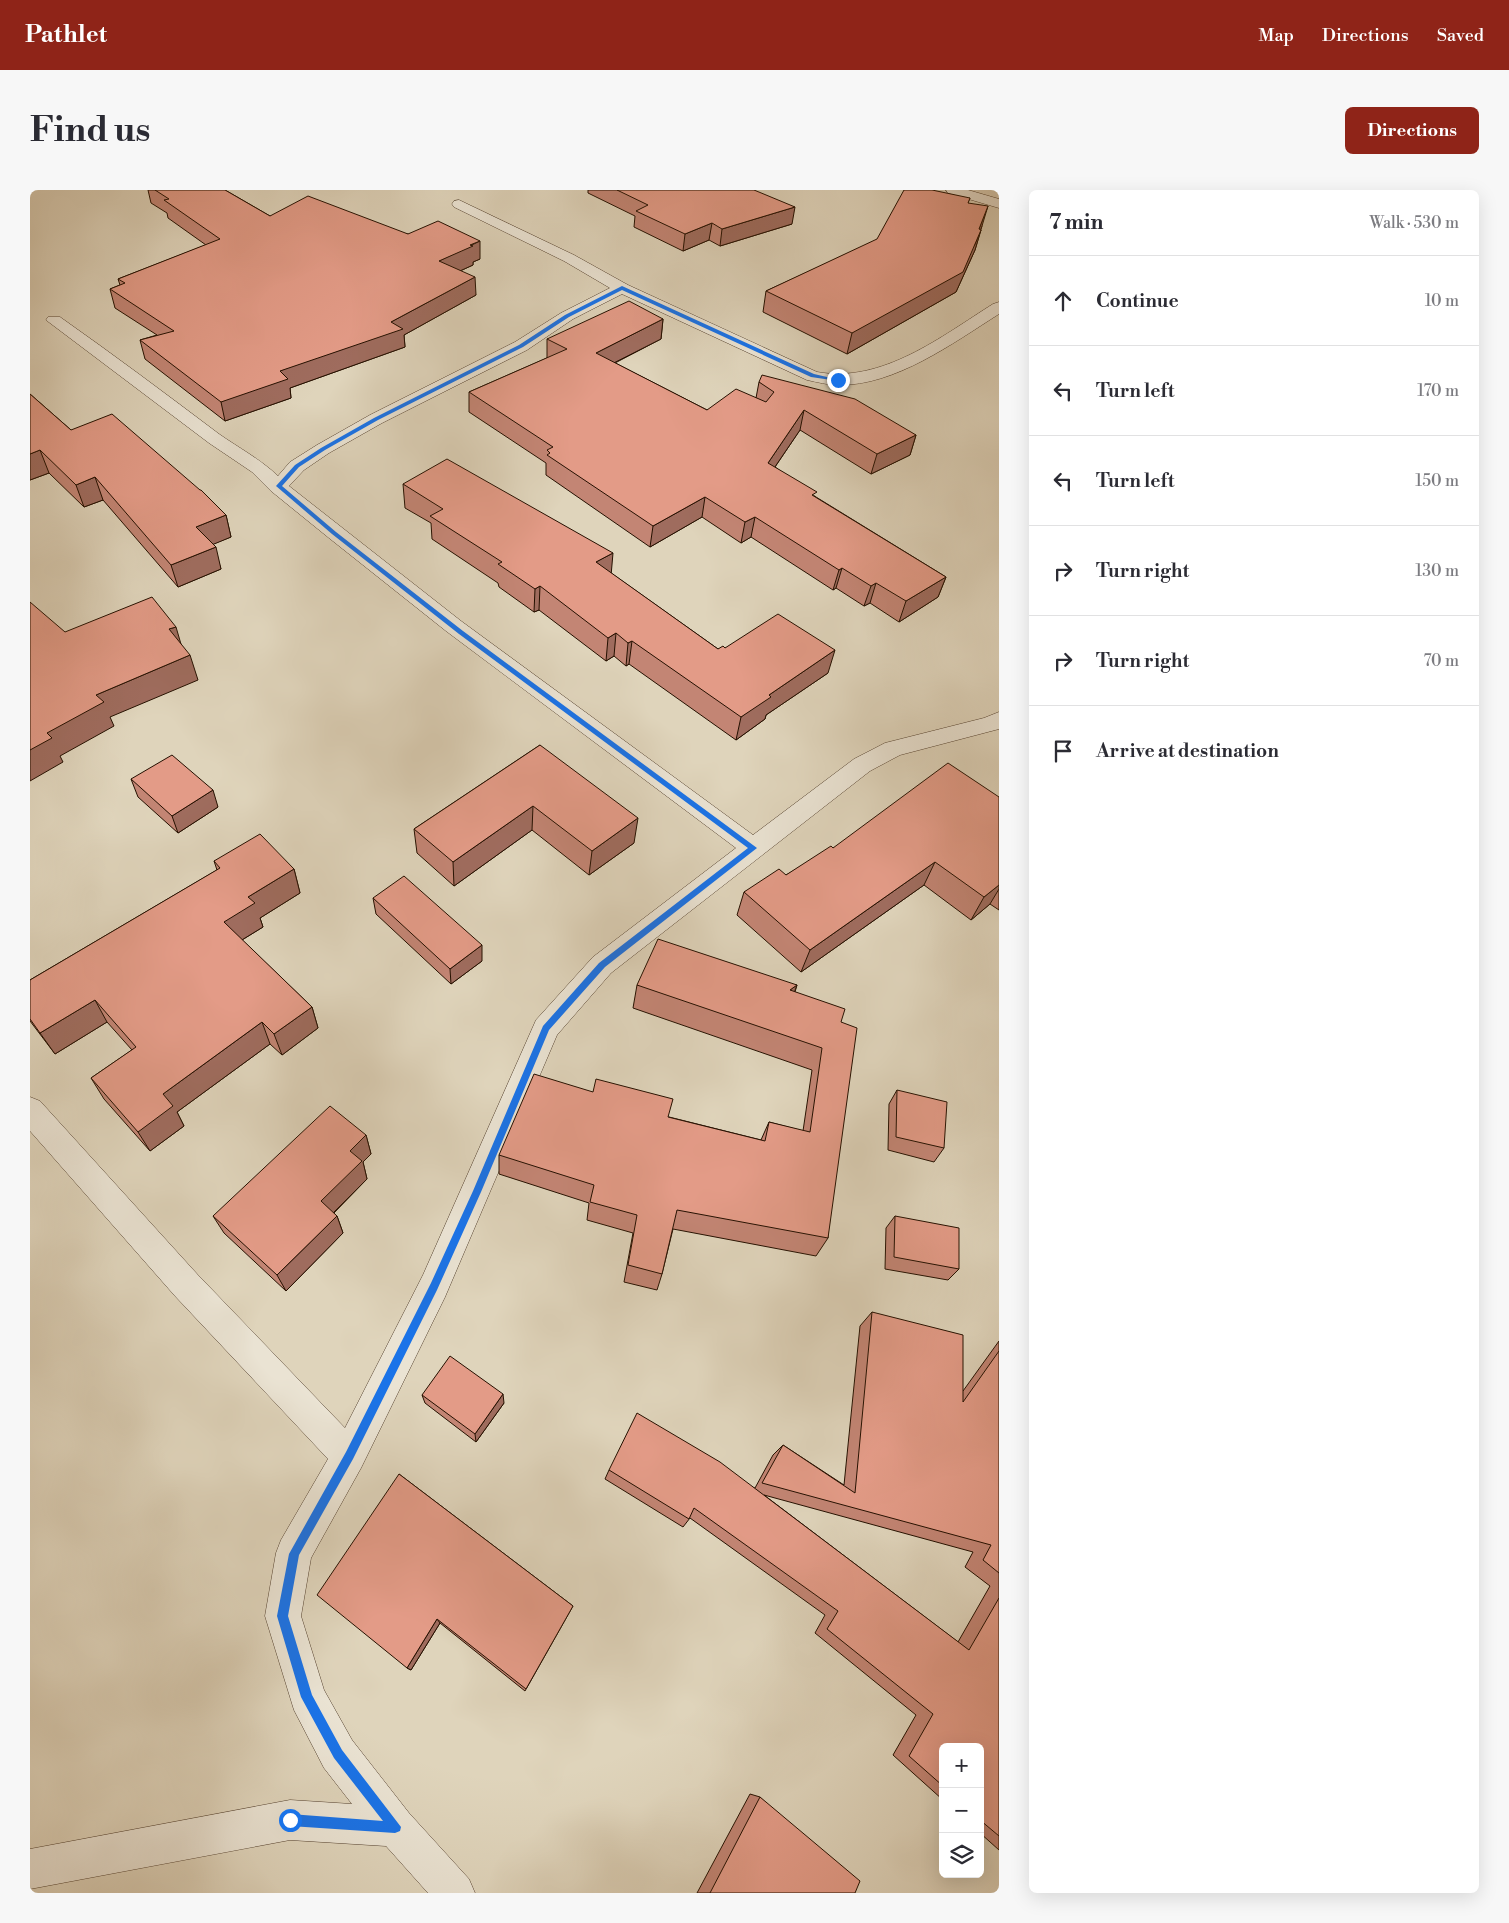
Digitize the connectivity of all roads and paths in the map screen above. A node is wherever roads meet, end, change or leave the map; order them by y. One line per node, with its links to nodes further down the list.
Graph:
1 (954, 190): 3 (street)
2 (460, 204): 4 (street)
3 (999, 204)
4 (622, 288): 5 (street); 7 (street)
5 (999, 307)
6 (54, 320): 7 (street)
7 (278, 486): 9 (street)
8 (999, 720): 9 (street)
9 (753, 848): 11 (street)
10 (30, 1110): 11 (street)
11 (350, 1456): 12 (street)
12 (395, 1827): 13 (street); 14 (street)
13 (30, 1869)
14 (455, 1893)

